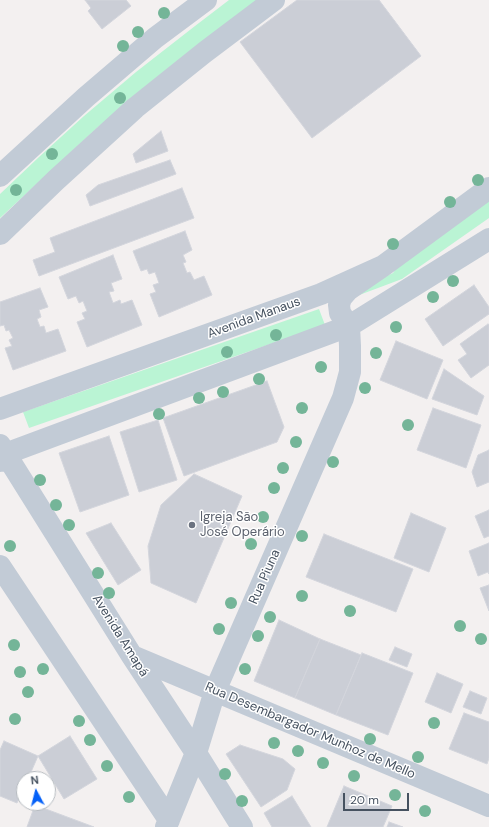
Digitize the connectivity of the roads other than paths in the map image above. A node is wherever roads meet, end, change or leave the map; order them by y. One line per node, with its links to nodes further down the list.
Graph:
1 (206, 0): 3 (street)
2 (274, 0): 5 (street)
3 (0, 176)
4 (489, 188): 7 (street, Avenida Manaus)
5 (0, 234)
6 (489, 239): 8 (street)
7 (382, 266): 8 (street); 9 (street, Avenida Manaus)
8 (349, 326): 10 (street); 13 (street, Rua Piuna)
9 (0, 408)
10 (2, 453): 12 (street, Avenida Amapá)
11 (0, 566): 16 (street)
12 (132, 656): 13 (street, Rua Desembargador Munhoz de Mello); 14 (street, Avenida Amapá)
13 (215, 691): 14 (street, Rua Piuna); 15 (street, Rua Desembargador Munhoz de Mello)
14 (196, 753): 16 (street, Rua Piuna); 17 (street, Avenida Amapá)
15 (489, 806)
16 (168, 824)
17 (242, 827)

